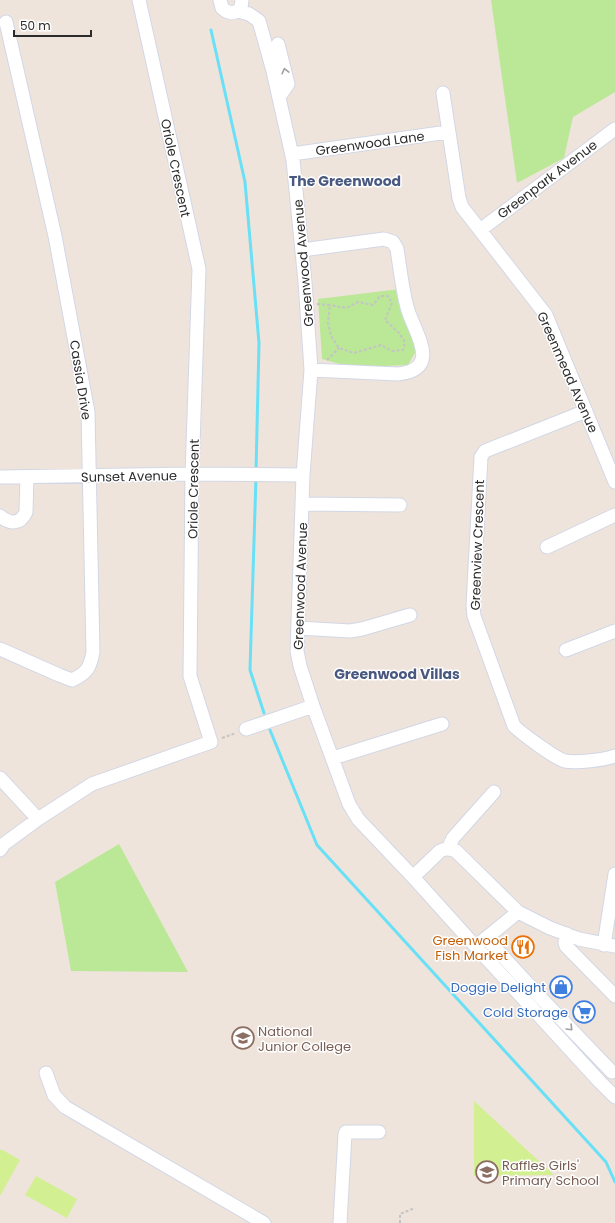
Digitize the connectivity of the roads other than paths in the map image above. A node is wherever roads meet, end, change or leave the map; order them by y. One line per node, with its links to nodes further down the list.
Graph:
1 (139, 0): 13 (street, Oriole Crescent)
2 (220, 0): 3 (street, Greenwood Avenue)
3 (240, 6): 8 (street, Greenwood Avenue)
4 (6, 22): 15 (street, Cassia Drive)
5 (443, 93): 7 (street, Greenmead Avenue)
6 (615, 129): 9 (street, Greenpark Avenue)
7 (448, 132): 8 (street, Greenwood Lane); 9 (street, Greenmead Avenue)
8 (292, 154): 10 (street, Greenwood Avenue)
9 (480, 230): 12 (street, Greenmead Avenue)
10 (302, 250): 11 (street, Greenwood Avenue); 11 (street)
11 (311, 370): 14 (street, Greenwood Avenue)
12 (586, 411): 18 (street, Greenmead Avenue); 32 (street, Greenview Crescent)
13 (192, 474): 14 (street, Sunset Avenue); 15 (street, Sunset Avenue); 36 (street, Oriole Crescent)
14 (303, 475): 19 (street, Greenwood Avenue)
15 (89, 476): 17 (street, Sunset Avenue); 27 (street, Cassia Drive)
16 (0, 477): 17 (street, Sunset Avenue)
17 (27, 477): 22 (street)
18 (615, 482)
19 (303, 504): 20 (street); 25 (street, Greenwood Avenue)
20 (400, 505)
21 (615, 515): 23 (street)
22 (0, 516)
23 (547, 547)
24 (410, 615): 25 (street)
25 (298, 628): 29 (street, Greenwood Avenue)
26 (615, 631): 28 (street)
27 (0, 649)
28 (566, 650)
29 (313, 706): 31 (street); 33 (street, Greenwood Avenue)
30 (442, 724): 33 (street)
31 (246, 729)
32 (615, 756)
33 (333, 758): 40 (street, Greenwood Avenue)
34 (0, 778): 36 (street)
35 (494, 792): 37 (street)
36 (38, 819): 38 (street)
37 (448, 849): 40 (street); 41 (street)
38 (0, 850)
39 (615, 874): 44 (street)
40 (413, 877): 45 (street, Greenwood Avenue)
41 (518, 912): 42 (street); 43 (street)
42 (567, 934): 44 (street); 46 (street)
43 (486, 938): 45 (street); 47 (street, one-way to 47)
44 (609, 945)
45 (476, 947): 49 (street, Greenwood Avenue)
46 (615, 996)
47 (613, 1072): 49 (street)
48 (46, 1073): 52 (street)
49 (600, 1082): 50 (street, Greenwood Avenue)
50 (614, 1095)
51 (378, 1132): 53 (street)
52 (264, 1223)
53 (340, 1223)

